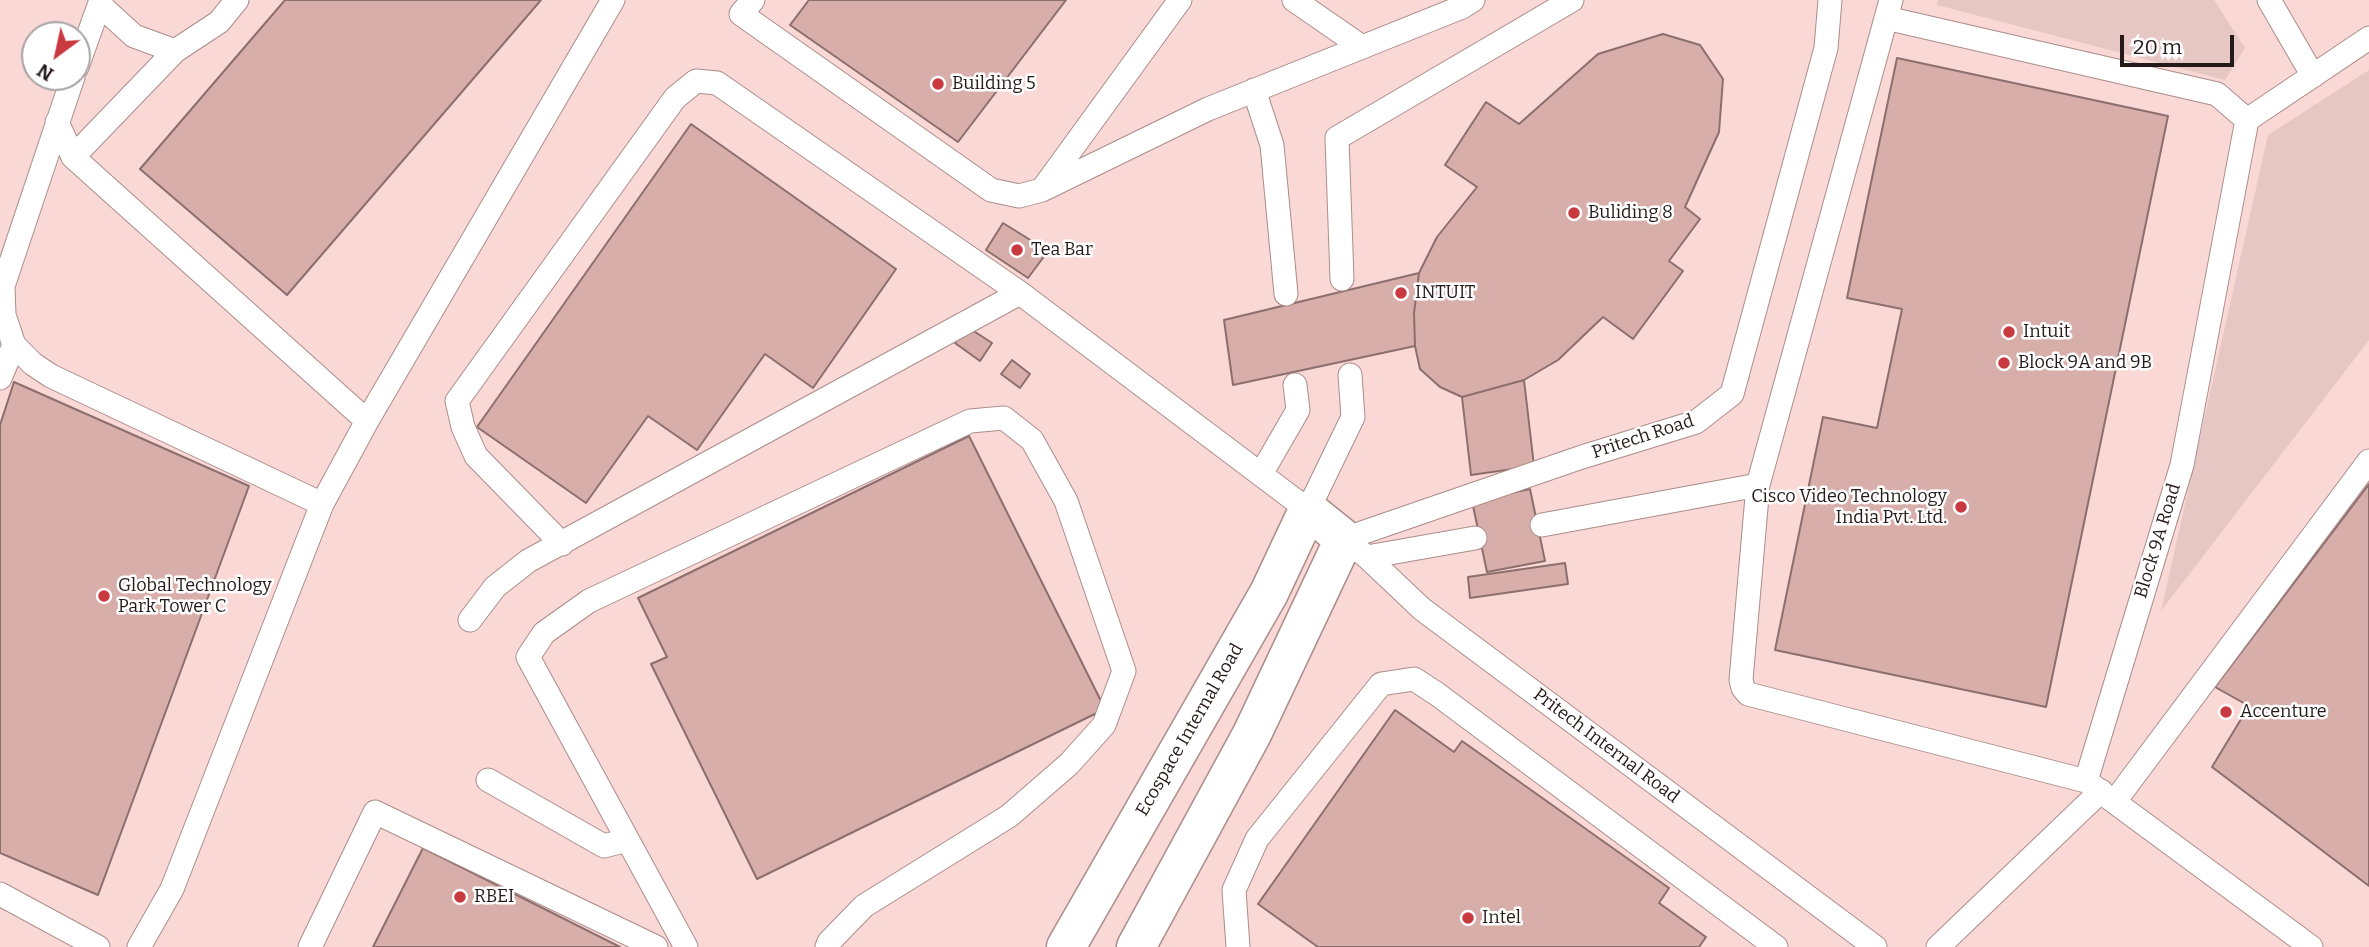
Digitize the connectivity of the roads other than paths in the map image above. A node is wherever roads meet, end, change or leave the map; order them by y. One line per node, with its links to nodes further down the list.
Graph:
1 (237, 0): 15 (lane)
2 (613, 0): 30 (lane)
3 (753, 0): 22 (lane)
4 (1180, 0): 22 (lane)
5 (1294, 0): 14 (lane)
6 (1473, 0): 14 (lane)
7 (1572, 0): 23 (lane)
8 (1830, 0): 39 (lane, Pritech Road)
9 (2269, 0): 16 (lane)
10 (101, 2): 12 (lane); 15 (lane)
11 (1888, 9): 19 (lane); 33 (lane)
12 (91, 29)
13 (2369, 38): 16 (lane)
14 (1362, 47): 17 (lane)
15 (175, 51): 21 (lane)
16 (2314, 76): 19 (lane)
17 (1254, 90): 22 (lane); 25 (lane)
18 (68, 91): 20 (lane)
19 (2247, 120): 46 (lane, Block 9A Road)
20 (57, 122): 21 (lane); 26 (lane)
21 (73, 157): 30 (lane)
22 (1042, 190)
23 (1342, 279)
24 (1020, 293): 32 (lane); 38 (lane); 38 (lane)
25 (1286, 294)
26 (14, 345): 28 (lane); 34 (lane)
27 (1350, 375): 35 (lane)
28 (0, 378)
29 (1296, 385): 32 (lane)
30 (367, 421): 34 (lane)
31 (2369, 461): 46 (lane)
32 (1261, 474): 35 (lane)
33 (1758, 485): 36 (lane); 46 (lane)
34 (322, 504): 50 (lane)
35 (1308, 510): 39 (street); 40 (street, Ecospace Internal Road)
36 (1542, 525)
37 (1475, 538): 39 (lane)
38 (562, 544): 42 (lane)
39 (1355, 548): 41 (street); 59 (lane, Pritech Internal Road)
40 (1269, 593): 41 (street); 43 (street, Ecospace Internal Road)
41 (1308, 618): 44 (street)
42 (470, 620)
43 (1204, 707): 44 (street); 55 (street, Ecospace Internal Road)
44 (1252, 734): 56 (street)
45 (488, 780): 47 (lane)
46 (2101, 791): 60 (lane); 61 (lane)
47 (627, 840): 53 (lane); 54 (lane)
48 (0, 894): 49 (lane)
49 (98, 947)
50 (139, 947)
51 (310, 947): 52 (lane)
52 (656, 947)
53 (686, 947)
54 (827, 947)
55 (1066, 947)
56 (1136, 947)
57 (1238, 947): 58 (lane)
58 (1776, 947)
59 (1875, 947)
60 (1938, 947)
61 (2311, 947)

